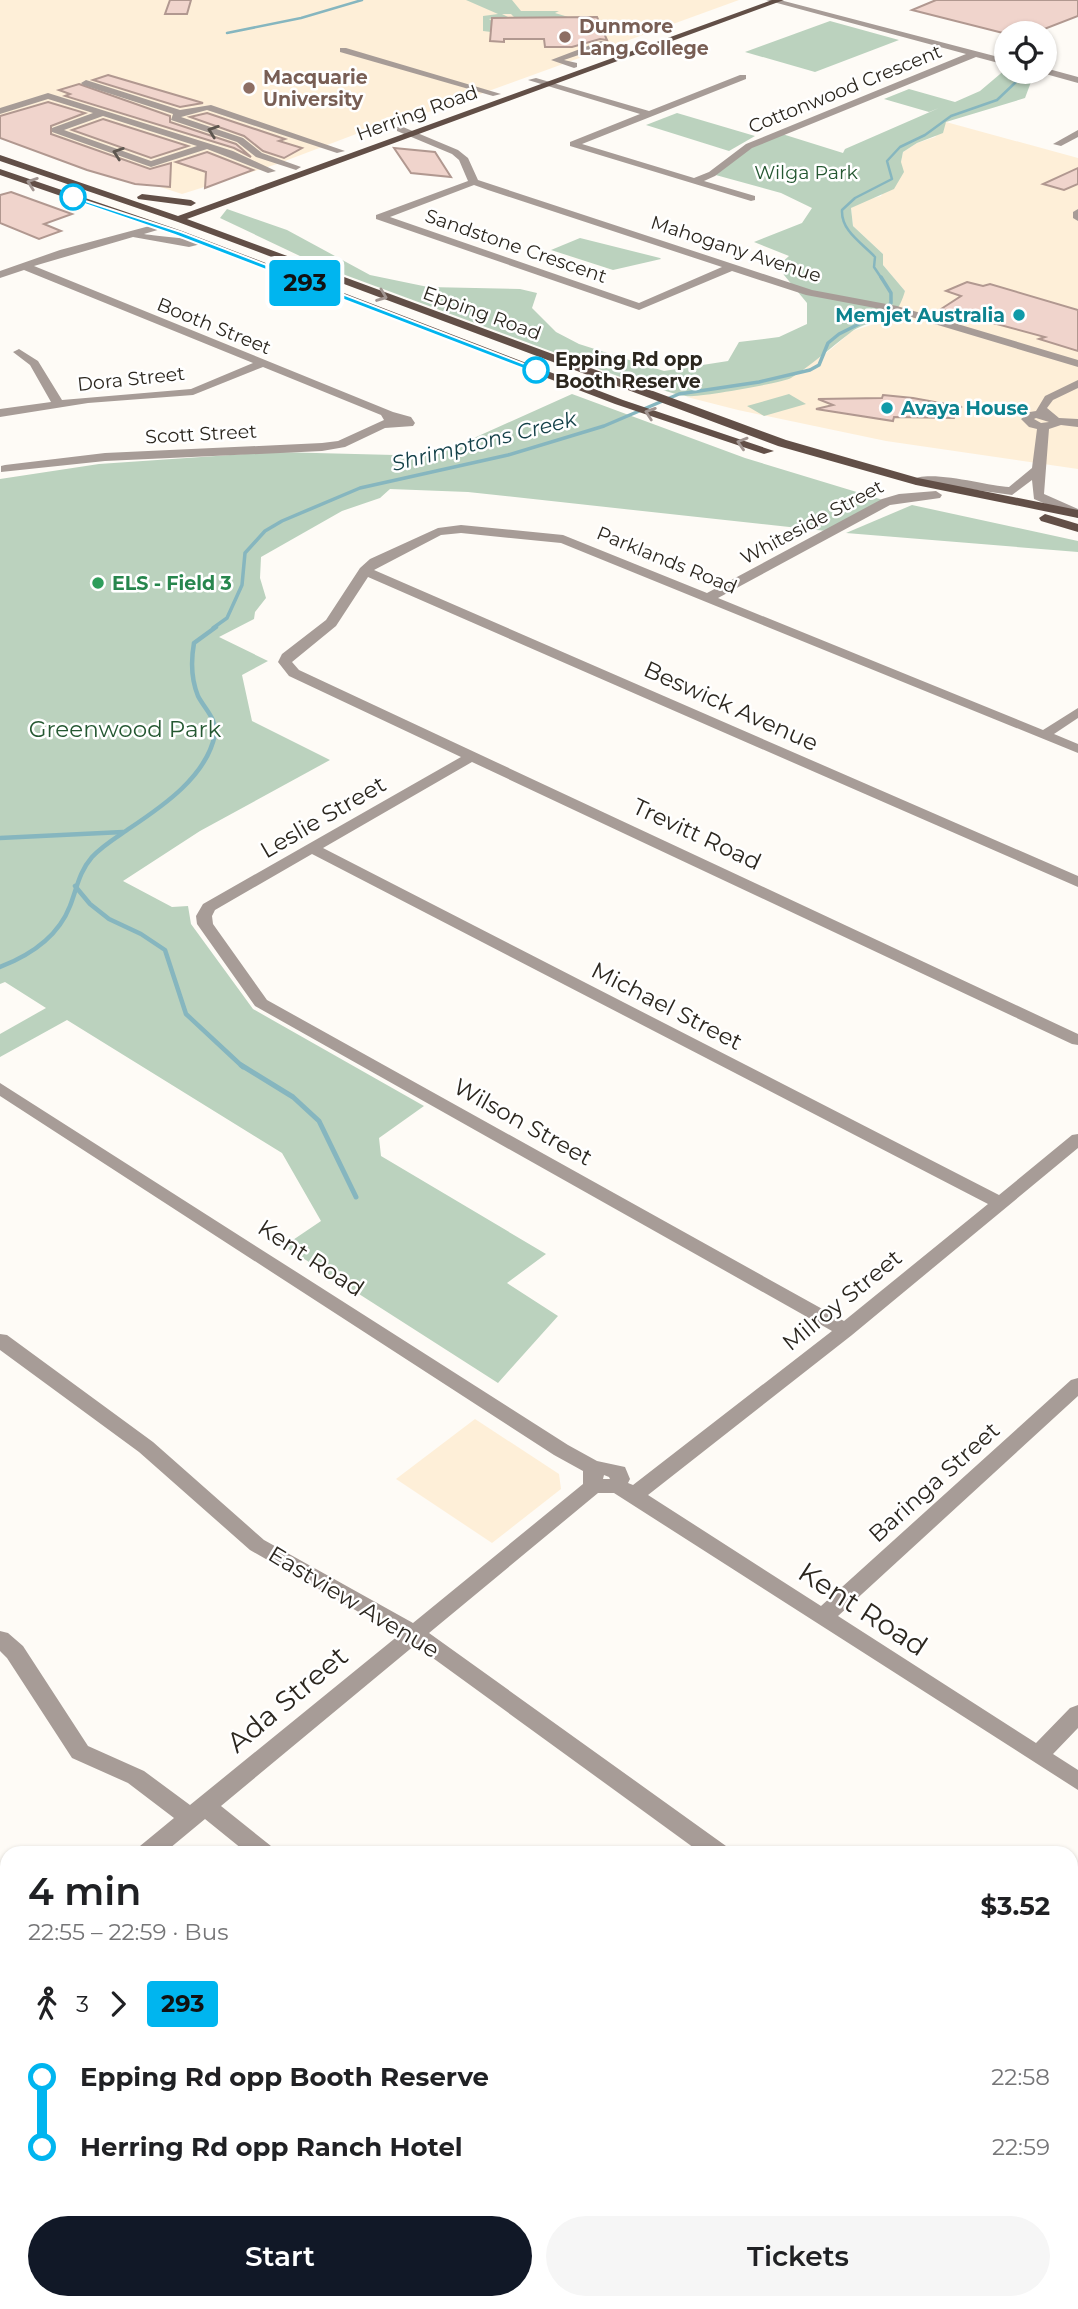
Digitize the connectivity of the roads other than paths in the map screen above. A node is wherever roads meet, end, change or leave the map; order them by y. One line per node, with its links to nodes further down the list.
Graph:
1 (760, 0): 4 (main road, Herring Road)
2 (788, 0): 6 (street)
3 (775, 1): 7 (street); 17 (main road, Herring Road)
4 (621, 48): 9 (main road, Herring Road); 9 (street)
5 (342, 50): 18 (street)
6 (994, 53)
7 (975, 54): 8 (street); 34 (street, Cottonwood Crescent)
8 (994, 59)
9 (574, 65): 14 (main road, Herring Road)
10 (1057, 69): 12 (street)
11 (1057, 74): 15 (street)
12 (1078, 74)
13 (743, 77): 22 (street)
14 (533, 80): 17 (street); 18 (main road, Herring Road)
15 (1078, 80)
16 (86, 83): 21 (street)
17 (547, 84): 22 (street); 23 (main road, Herring Road)
18 (496, 93): 23 (main road, Herring Road)
19 (0, 111): 20 (street)
20 (103, 113): 27 (street); 27 (street, one-way to 20)
21 (180, 113): 29 (street); 31 (street, one-way to 21)
22 (650, 114): 34 (street)
23 (404, 132): 25 (main road, Herring Road); 28 (street); 29 (main road, Herring Road)
24 (1078, 133): 26 (street)
25 (379, 145): 28 (street); 38 (main road, Herring Road)
26 (1058, 145)
27 (206, 146): 33 (street)
28 (443, 146): 35 (street)
29 (340, 150): 31 (main road, Herring Road)
30 (0, 158): 36 (main road, Epping Road)
31 (296, 167): 33 (main road, Herring Road)
32 (0, 172): 42 (main road, Epping Road, one-way to 32)
33 (277, 173): 39 (main road, Herring Road)
34 (694, 181): 37 (street)
35 (474, 182): 49 (street, Mahogany Avenue); 49 (street, Sandstone Crescent)
36 (107, 195): 39 (main road); 40 (main road, Epping Road)
37 (751, 198)
38 (229, 201): 41 (main road, Herring Road); 44 (main road)
39 (191, 204): 40 (main road, Herring Road)
40 (163, 214): 41 (main road, Epping Road); 42 (main road, Herring Road)
41 (178, 219): 43 (main road, Herring Road); 44 (main road, Epping Road)
42 (143, 221): 43 (main road, Epping Road); 47 (street, Herring Road)
43 (157, 227): 45 (street, Herring Road); 46 (main road, Epping Road)
44 (204, 228): 62 (main road, Epping Road, one-way to 62)
45 (131, 235): 46 (street); 47 (street, Herring Road)
46 (200, 243): 63 (main road, Epping Road, one-way to 46)
47 (64, 253): 48 (street, Herring Road)
48 (24, 266): 50 (street, Herring Road); 52 (street, Booth Street)
49 (732, 267): 53 (street, Mahogany Avenue)
50 (0, 275)
51 (19, 352): 55 (street)
52 (261, 364): 55 (street, Dora Street); 57 (street, Booth Street)
53 (1078, 364)
54 (1078, 383): 58 (street)
55 (58, 404): 56 (street, Dora Street)
56 (0, 413)
57 (388, 420): 60 (street, Scott Street)
58 (1043, 420): 59 (street); 61 (street)
59 (1078, 423)
60 (5, 469)
61 (1038, 469): 62 (street); 64 (street)
62 (916, 481): 64 (main road, Epping Road)
63 (936, 495): 65 (main road, Epping Road); 67 (street, Whiteside Street)
64 (1078, 514)
65 (1078, 526)
66 (365, 571): 67 (street, Parklands Road); 68 (street, Parklands Road); 74 (street, Beswick Avenue)
67 (710, 597): 70 (street, Parklands Road)
68 (295, 673): 72 (street, Trevitt Road)
69 (1078, 712): 70 (street)
70 (1044, 735): 71 (street, Parklands Road)
71 (1078, 749)
72 (474, 755): 73 (street, Leslie Street); 76 (street, Trevitt Road)
73 (313, 849): 75 (street, Leslie Street); 79 (street, Michael Street)
74 (1078, 882)
75 (205, 924): 80 (street, Wilson Street)
76 (1078, 1040)
77 (0, 1088): 83 (street, Kent Road)
78 (1078, 1139): 79 (street, Milroy Street)
79 (1000, 1203): 80 (street, Milroy Street)
80 (845, 1330): 83 (street, Milroy Street)
81 (0, 1339): 85 (street, Eastview Avenue)
82 (1078, 1385): 84 (street, Baringa Street)
83 (610, 1484): 84 (street, Kent Road); 85 (street, Ada Street)
84 (824, 1616): 88 (street, Kent Road)
85 (413, 1633): 90 (street, Ada Street); 93 (street, Eastview Avenue)
86 (5, 1651): 90 (street)
87 (1078, 1714): 88 (street)
88 (1038, 1755): 89 (street, Kent Road)
89 (1078, 1781)
90 (197, 1812): 91 (street, Ada Street); 92 (street)
91 (156, 1846)
92 (252, 1846)
93 (708, 1846)

